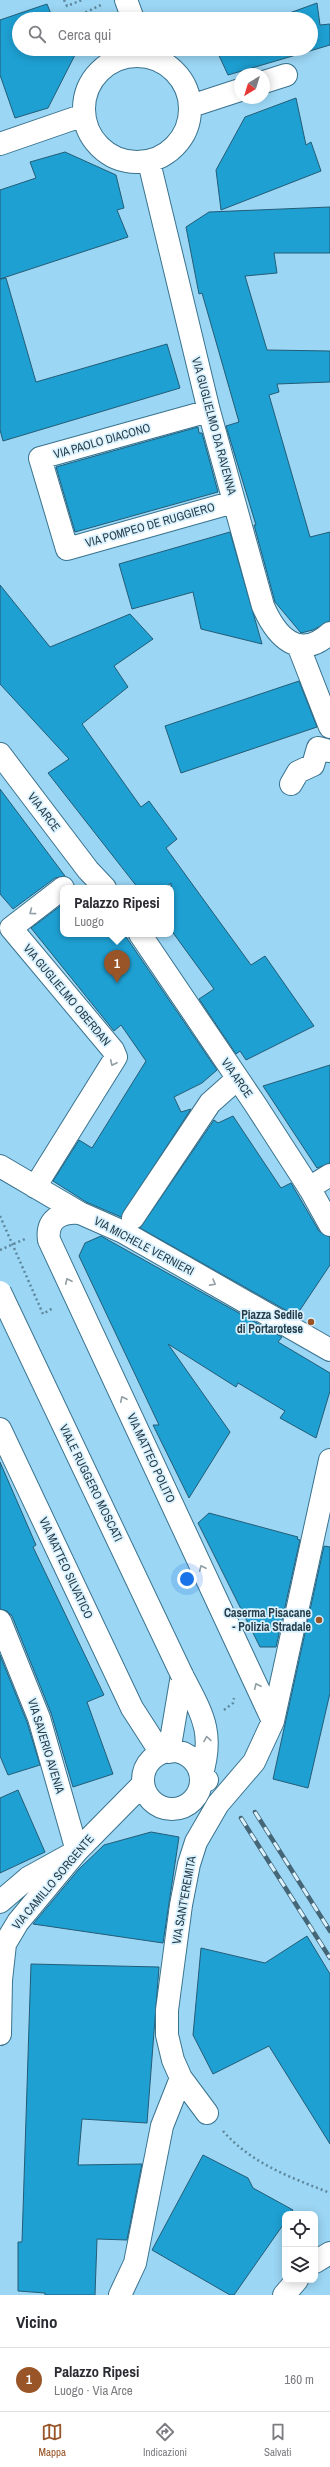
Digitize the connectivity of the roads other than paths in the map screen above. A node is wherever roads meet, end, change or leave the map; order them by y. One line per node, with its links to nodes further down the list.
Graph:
1 (117, 1): 2 (street)
2 (127, 12)
3 (134, 56): 9 (street)
4 (156, 56): 8 (street)
5 (286, 75): 6 (street)
6 (270, 80)
7 (234, 92): 8 (street)
8 (191, 106): 11 (street)
9 (84, 115): 10 (street); 11 (street)
10 (0, 144)
11 (149, 162): 12 (street, VIA GUGLIELMO DA RAVENNA)
12 (208, 411): 13 (street, VIA GUGLIELMO DA RAVENNA); 14 (street, VIA PAOLO DIACONO)
13 (234, 502): 14 (street, VIA POMPEO DE RUGGIERO); 16 (street, VIA GUGLIELMO DA RAVENNA)
14 (67, 549)
15 (328, 635): 16 (street)
16 (298, 645): 17 (street)
17 (330, 727)
18 (330, 751): 20 (street)
19 (0, 754): 21 (street, VIA ARCE)
20 (291, 784)
21 (88, 870): 22 (street, VIA GUGLIELMO OBERDAN); 23 (street, VIA ARCE)
22 (67, 885)
23 (102, 885)
24 (60, 890): 25 (street, VIA GUGLIELMO OBERDAN, one-way to 25)
25 (4, 926): 30 (street, VIA GUGLIELMO OBERDAN, one-way to 30)
26 (142, 937): 27 (street, VIA ARCE)
27 (237, 1080): 31 (street, VIA ARCE); 33 (street)
28 (0, 1166): 30 (street, VIA MICHELE VERNIERI)
29 (330, 1175): 31 (street)
30 (35, 1187): 32 (street, VIA MICHELE VERNIERI)
31 (317, 1189): 34 (street, VIA ARCE)
32 (80, 1213): 36 (street, VIA MICHELE VERNIERI, one-way to 36); 42 (street, VIA MATTEO POLITO, one-way to 32)
33 (133, 1218)
34 (330, 1225)
35 (0, 1292): 40 (street, VIALE RUGGERO MOSCATI, bridge)
36 (330, 1350)
37 (0, 1428): 41 (street, VIA MATTEO SILVATICO)
38 (330, 1460): 42 (street, VIA SANT'EREMITA)
39 (0, 1621): 49 (street, VIA SAVERIO AVENIA)
40 (182, 1675): 43 (street); 44 (street, VIALE RUGGERO MOSCATI, one-way to 40)
41 (132, 1708): 43 (street, VIA MATTEO SILVATICO); 45 (street, VIA MATTEO SILVATICO)
42 (273, 1721): 46 (street, VIA SANT'EREMITA)
43 (165, 1752): 44 (street); 45 (street)
44 (201, 1777): 46 (street); 47 (street)
45 (147, 1785): 47 (street); 49 (street, VIA CAMILLO SORGENTE)
46 (230, 1789): 48 (street, VIA SANT'EREMITA)
47 (191, 1802): 48 (street)
48 (211, 1814): 52 (street, VIA SANT'EREMITA)
49 (77, 1851): 50 (street); 51 (street, VIA CAMILLO SORGENTE)
50 (0, 1902)
51 (0, 2034)
52 (181, 2078): 53 (street, VIA SANT'EREMITA); 57 (street)
53 (207, 2112)
54 (330, 2253): 55 (street)
55 (318, 2260)
56 (294, 2283): 58 (street)
57 (120, 2295)
58 (284, 2295)

